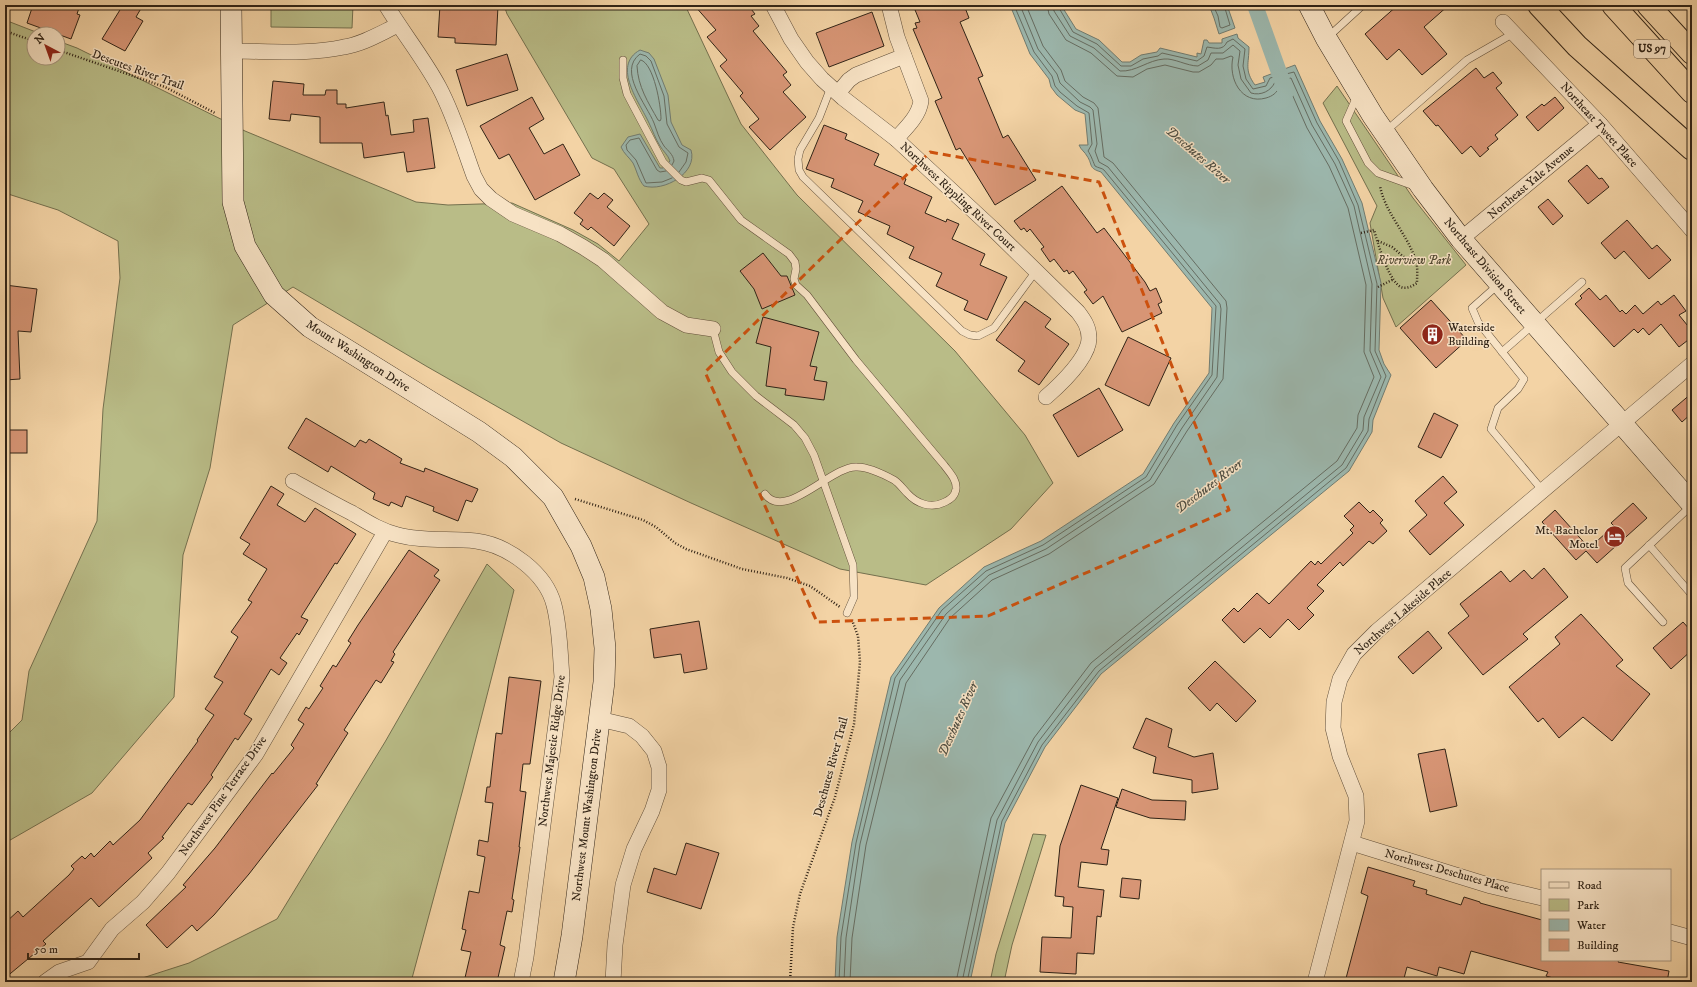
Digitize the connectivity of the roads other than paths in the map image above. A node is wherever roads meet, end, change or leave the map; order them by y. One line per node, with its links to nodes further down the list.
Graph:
1 (231, 5): 14 (main road, Mount Washington Drive)
2 (386, 5): 11 (street)
3 (773, 5): 18 (street, Northwest Rippling River Court)
4 (889, 5): 16 (street)
5 (1309, 5): 13 (main road, Northeast Division Street)
6 (1363, 5): 13 (lane)
7 (1538, 5): 24 (highway)
8 (1613, 5): 20 (highway, US 97)
9 (1648, 5): 15 (highway, US 97)
10 (1503, 22): 12 (street, Northeast Tweet Place)
11 (398, 25): 14 (street); 32 (street)
12 (1514, 33): 21 (street, Northeast Tweet Place); 22 (lane)
13 (1326, 38): 19 (main road, Northeast Division Street)
14 (231, 51): 47 (main road, Mount Washington Drive)
15 (1692, 52)
16 (904, 56): 18 (street); 23 (street)
17 (624, 60): 38 (lane)
18 (834, 90): 23 (street, Northwest Rippling River Court); 28 (lane)
19 (1359, 92): 22 (main road, Northeast Division Street); 25 (lane)
20 (1692, 92)
21 (1600, 124): 26 (street, Northeast Tweet Place); 27 (street, Northeast Yale Avenue)
22 (1384, 132): 25 (main road, Northeast Division Street)
23 (896, 139): 28 (street, Northwest Rippling River Court)
24 (1692, 149)
25 (1423, 189): 27 (main road, Northeast Division Street)
26 (1692, 230)
27 (1461, 239): 30 (main road, Northeast Division Street)
28 (1036, 271): 35 (street, Northwest Rippling River Court)
29 (1582, 282): 31 (lane)
30 (1499, 284): 31 (main road, Northeast Division Street); 33 (lane)
31 (1534, 324): 33 (lane); 36 (main road, Northeast Division Street)
32 (713, 329): 38 (lane)
33 (1502, 352): 39 (lane)
34 (1692, 364): 36 (street, Northwest Lakeside Place)
35 (1046, 396)
36 (1621, 425): 39 (street, Northwest Lakeside Place); 41 (main road, Northeast Division Street)
37 (293, 481): 42 (street, Northwest Majestic Ridge Drive)
38 (824, 482): 40 (lane); 45 (lane)
39 (1544, 492): 49 (street, Northwest Lakeside Place)
40 (765, 494)
41 (1692, 505): 43 (lane)
42 (385, 532): 53 (street, Northwest Pine Terrace Drive); 54 (street, Northwest Majestic Ridge Drive)
43 (1649, 545): 44 (lane); 46 (lane)
44 (1692, 595)
45 (848, 613)
46 (1663, 622)
47 (605, 648): 48 (main road, Northwest Mount Washington Drive)
48 (599, 720): 55 (main road, Northwest Mount Washington Drive); 56 (street)
49 (1352, 843): 50 (street, Northwest Deschutes Place); 57 (street, Northwest Lakeside Place)
50 (1541, 898)
51 (1671, 932): 52 (street)
52 (1692, 938)
53 (45, 982)
54 (521, 982)
55 (564, 982)
56 (613, 982)
57 (1315, 982)

